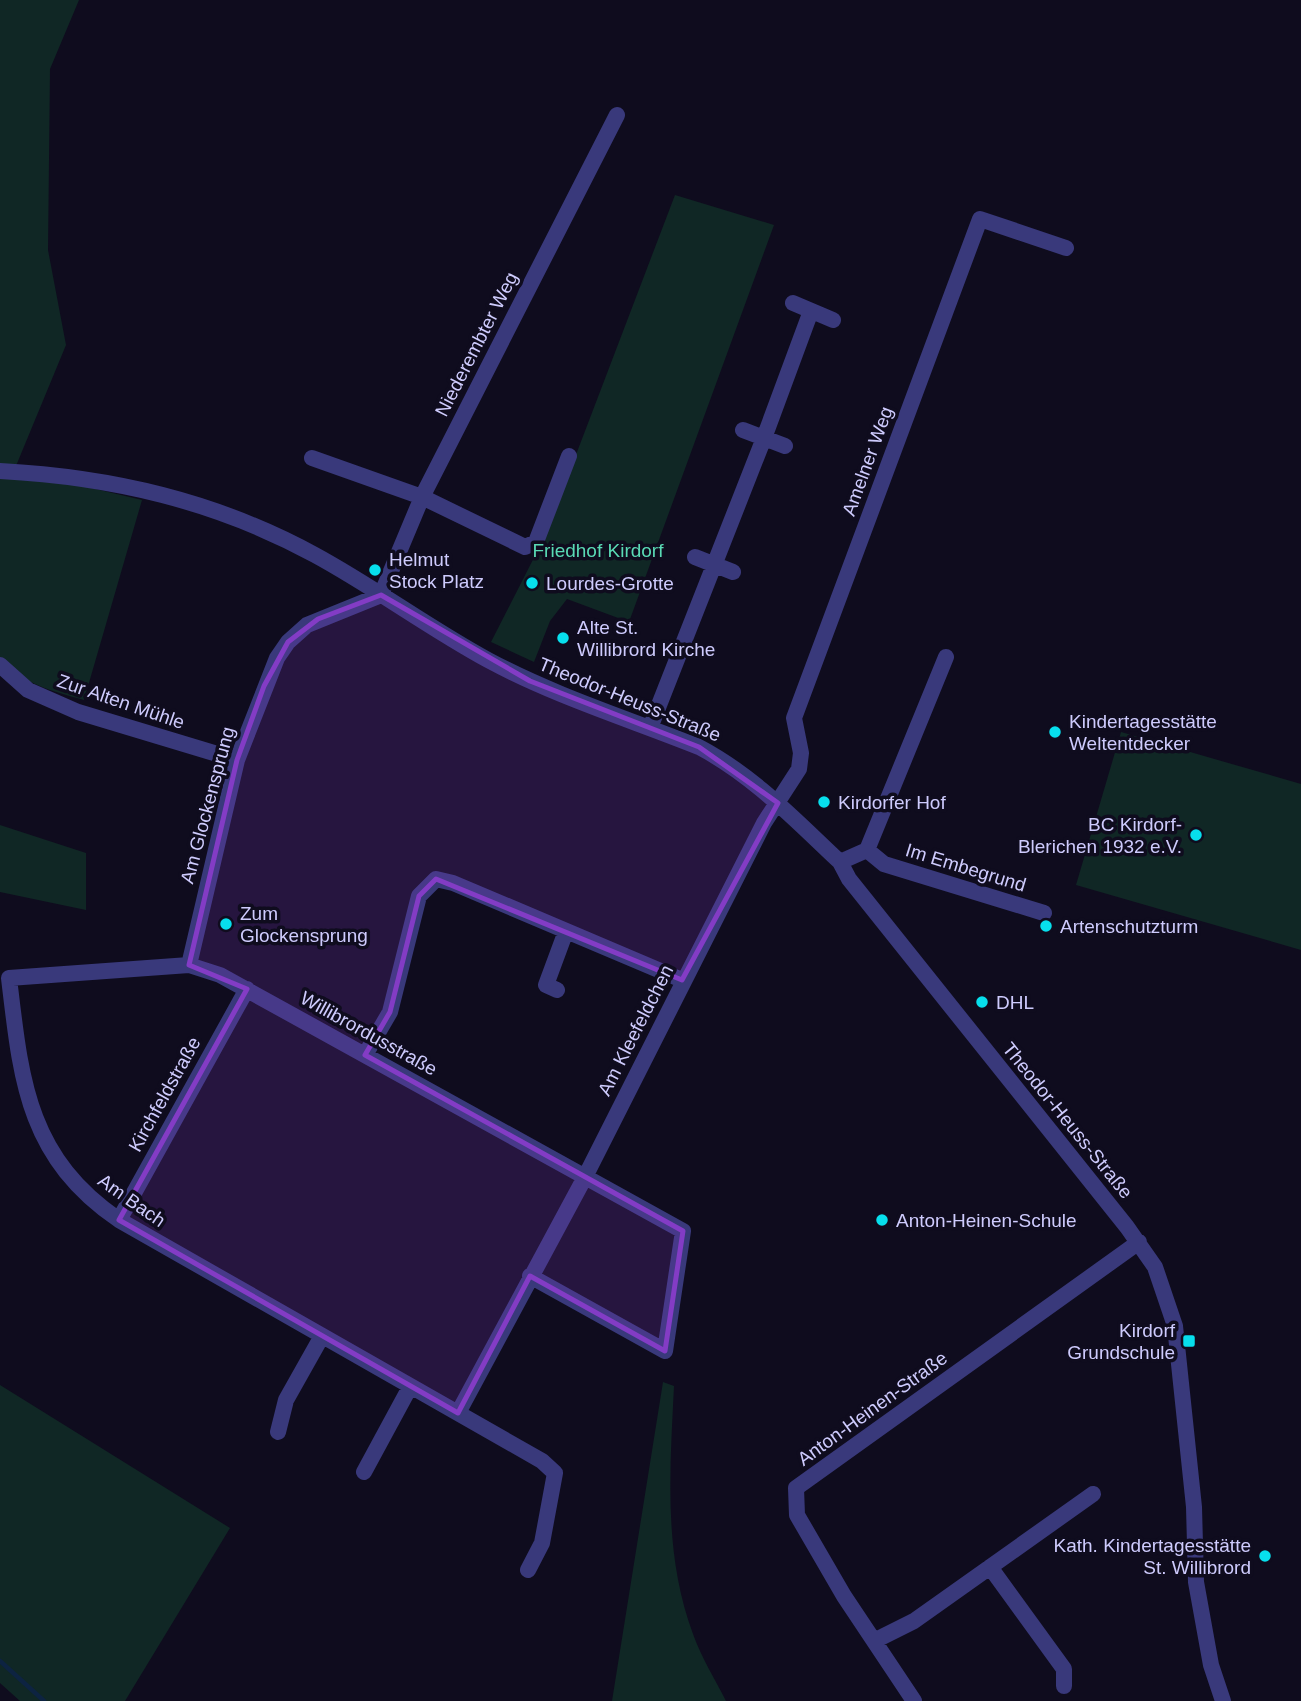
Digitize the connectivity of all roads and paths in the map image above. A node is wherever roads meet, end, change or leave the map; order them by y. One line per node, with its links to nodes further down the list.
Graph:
1 (617, 115): 12 (street, Niederembter Weg)
2 (1066, 248): 21 (street, Amelner Weg)
3 (793, 303): 4 (street)
4 (811, 311): 5 (street); 7 (street)
5 (833, 320)
6 (743, 430): 7 (street)
7 (764, 438): 8 (street); 14 (street)
8 (785, 446)
9 (569, 456): 12 (street)
10 (312, 458): 12 (street)
11 (0, 471): 16 (street, Theodor-Heuss-Straße)
12 (422, 498): 16 (street, Niederembter Weg)
13 (695, 557): 14 (street)
14 (714, 565): 15 (street); 19 (street)
15 (733, 572)
16 (382, 595): 19 (street, Theodor-Heuss-Straße); 20 (street, Am Glockensprung)
17 (946, 657): 22 (street)
18 (0, 665): 20 (street, Zur Alten Mühle)
19 (650, 728): 21 (street, Theodor-Heuss-Straße)
20 (237, 760): 26 (street, Am Glockensprung)
21 (778, 803): 23 (street, Theodor-Heuss-Straße); 28 (street, Am Kleefeldchen)
22 (867, 850): 23 (street); 24 (street, Im Embegrund)
23 (841, 862): 34 (street, Theodor-Heuss-Straße)
24 (1044, 913)
25 (566, 931): 28 (street); 29 (street); 31 (street)
26 (189, 965): 27 (street, Willibrordusstraße); 30 (street, Willibrordusstraße)
27 (9, 978): 33 (street, Am Bach)
28 (682, 980): 32 (street, Am Kleefeldchen)
29 (546, 985)
30 (247, 989): 31 (street, Willibrordusstraße); 33 (street, Kirchfeldstraße)
31 (365, 1055): 32 (street, Willibrordusstraße)
32 (585, 1177): 35 (street, Am Kleefeldchen); 35 (street, Willibrordusstraße)
33 (118, 1220): 36 (street, Am Bach)
34 (1139, 1242): 44 (street, Anton-Heinen-Straße); 47 (street, Theodor-Heuss-Straße)
35 (530, 1276): 38 (street, Am Kleefeldchen)
36 (323, 1336): 37 (street, Am Bach); 39 (street)
37 (410, 1387): 38 (street, Am Bach); 40 (street)
38 (458, 1413): 43 (street, Am Bach)
39 (278, 1432)
40 (363, 1472)
41 (1093, 1494): 42 (street)
42 (990, 1567): 44 (street); 45 (street)
43 (528, 1570)
44 (876, 1640): 46 (street, Anton-Heinen-Straße)
45 (1064, 1686)
46 (914, 1701)
47 (1223, 1701)

